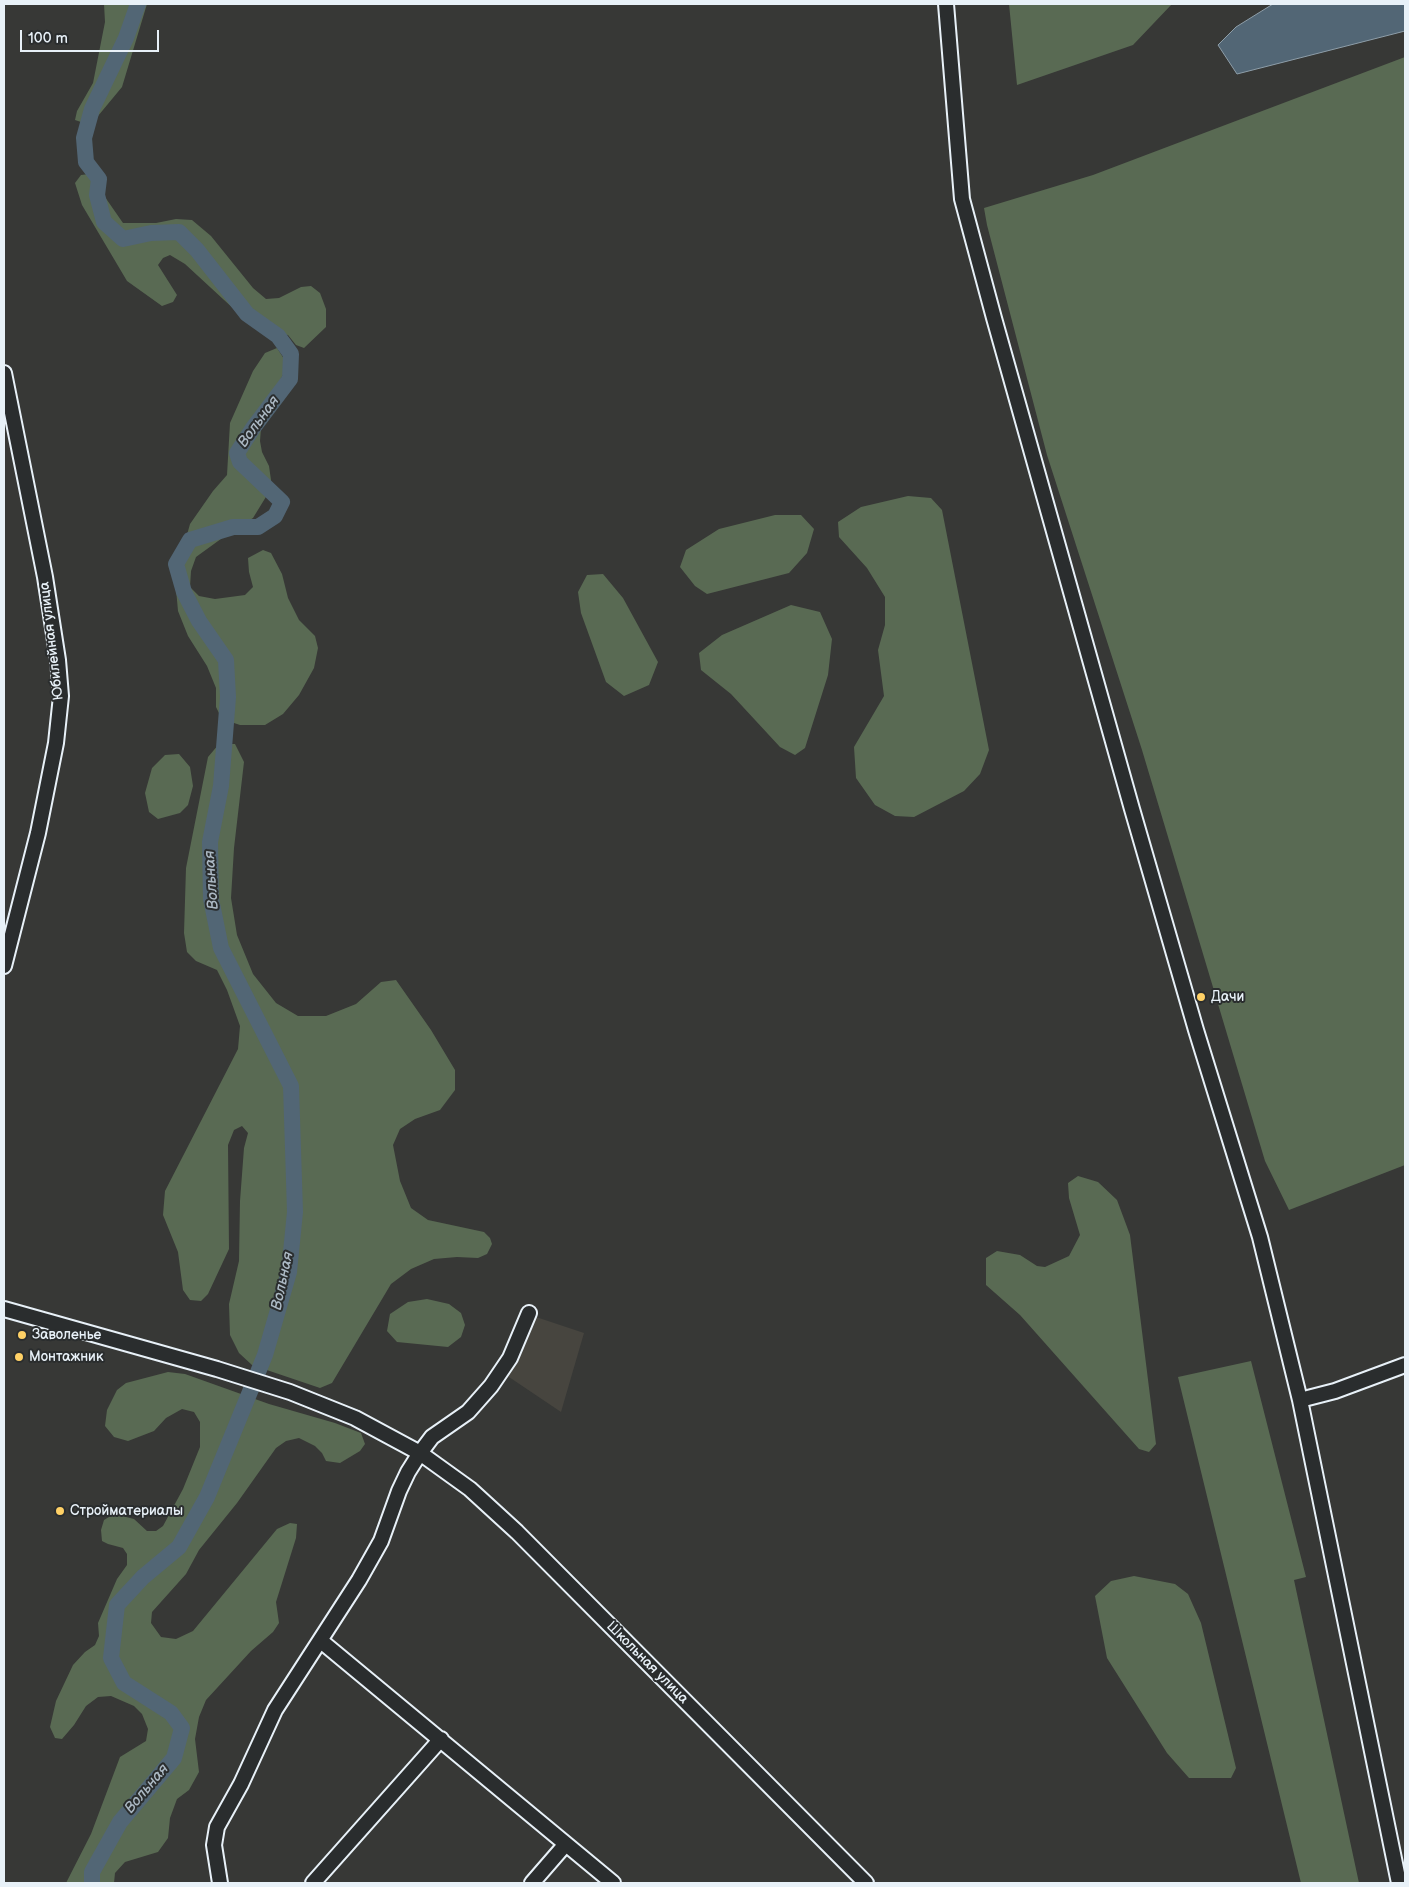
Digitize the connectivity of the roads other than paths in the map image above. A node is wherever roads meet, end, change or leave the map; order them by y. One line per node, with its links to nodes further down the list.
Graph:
1 (946, 4): 7 (street)
2 (4, 373): 3 (street, Юбилейная улица)
3 (4, 966)
4 (4, 1309): 8 (street, Школьная улица)
5 (529, 1313): 8 (street)
6 (1405, 1365): 7 (street)
7 (1300, 1400): 17 (street)
8 (420, 1453): 9 (street); 16 (street, Школьная улица)
9 (321, 1641): 10 (street); 12 (street)
10 (441, 1739): 11 (street); 13 (street)
11 (565, 1845): 14 (street); 15 (street)
12 (220, 1883)
13 (313, 1883)
14 (532, 1883)
15 (613, 1883)
16 (866, 1883)
17 (1399, 1883)

